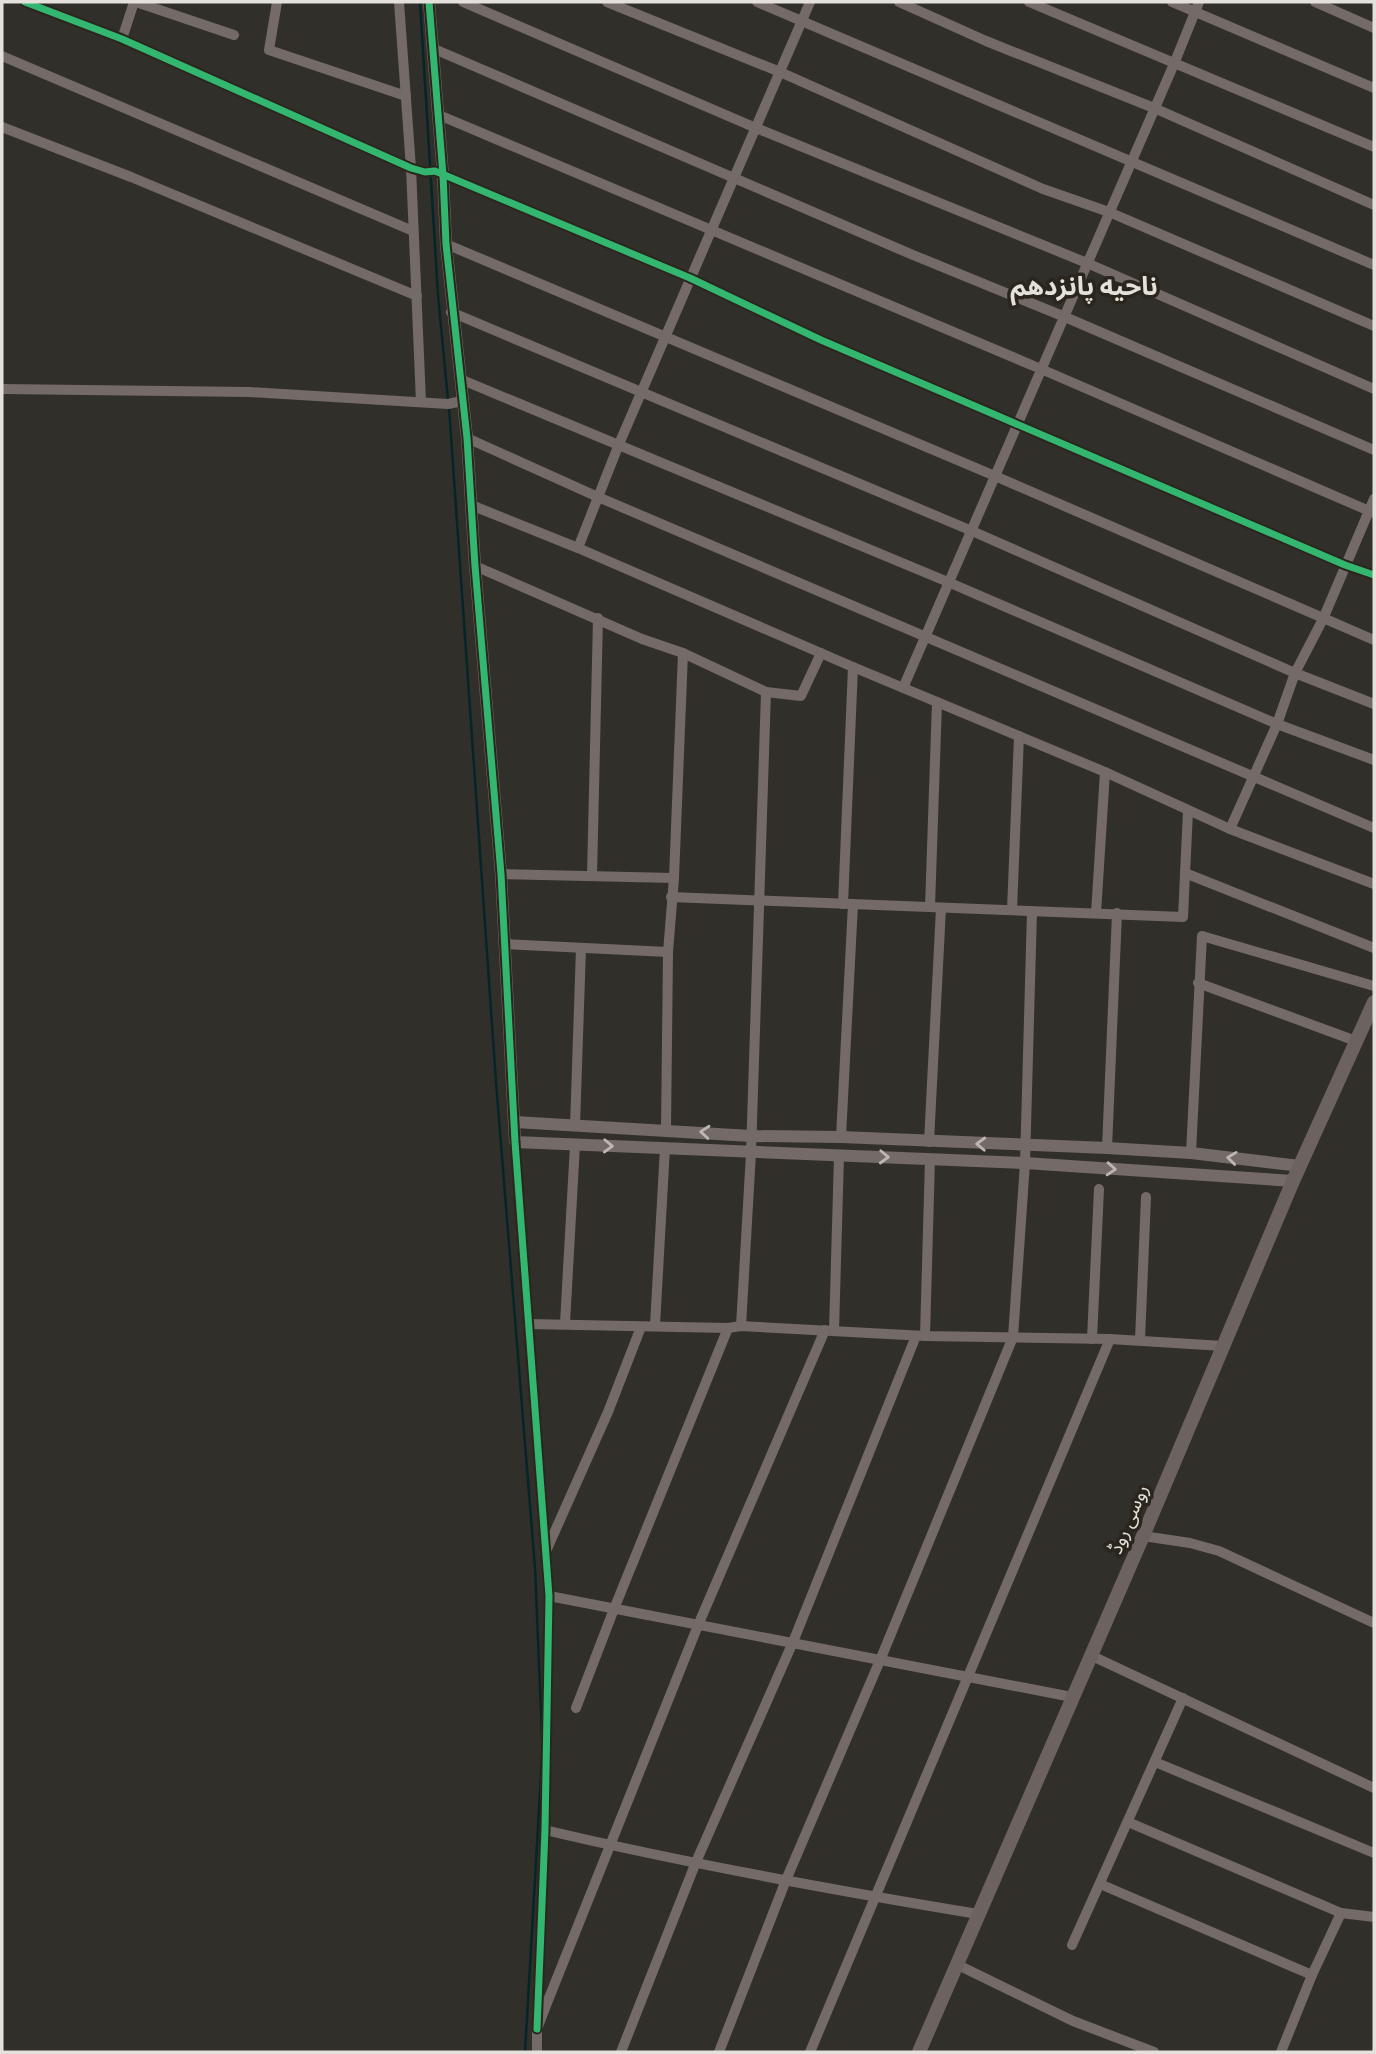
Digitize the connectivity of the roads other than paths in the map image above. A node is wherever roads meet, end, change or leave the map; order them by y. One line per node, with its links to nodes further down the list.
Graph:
1 (25, 2): 18 (street)
2 (135, 2): 17 (street); 18 (street)
3 (277, 2): 24 (street)
4 (399, 2): 24 (street)
5 (429, 2): 19 (street)
6 (463, 2): 28 (street)
7 (607, 2): 22 (street)
8 (757, 2): 15 (street)
9 (810, 2): 15 (street)
10 (899, 2): 25 (street)
11 (1029, 2): 21 (street)
12 (1172, 2): 14 (street)
13 (1315, 2): 16 (street)
14 (1196, 6): 21 (street); 23 (street)
15 (802, 20): 22 (street); 30 (street)
16 (1374, 27)
17 (234, 35)
18 (122, 39): 31 (street)
19 (432, 48): 26 (street); 33 (street)
20 (2, 56): 37 (street)
21 (1174, 65): 25 (street); 29 (street)
22 (780, 72): 28 (street); 35 (street)
23 (1374, 88)
24 (406, 96): 31 (street)
25 (1154, 108): 30 (street); 34 (street)
26 (439, 115): 32 (street); 36 (street)
27 (2, 127): 42 (street)
28 (756, 128): 33 (street); 39 (street)
29 (1374, 147)
30 (1130, 162): 35 (street); 40 (street)
31 (411, 167): 32 (street); 37 (street)
32 (434, 173): 38 (street); 41 (street)
33 (734, 177): 36 (street); 44 (street)
34 (1374, 205)
35 (1109, 212): 39 (street); 45 (street)
36 (712, 229): 41 (street); 47 (street)
37 (413, 231): 42 (street)
38 (446, 244): 43 (street); 46 (street)
39 (1087, 263): 44 (street); 50 (street)
40 (1374, 265)
41 (690, 278): 46 (street); 54 (street)
42 (417, 296): 52 (street)
43 (452, 312): 48 (street); 51 (street)
44 (1065, 317): 47 (street); 57 (street)
45 (1374, 326)
46 (664, 338): 51 (street); 58 (street)
47 (1041, 369): 54 (street); 62 (street)
48 (460, 379): 53 (street); 56 (street)
49 (2, 388): 52 (street)
50 (1374, 389)
51 (641, 392): 56 (street); 63 (street)
52 (425, 402): 53 (street)
53 (459, 402): 55 (street)
54 (1017, 424): 58 (street); 65 (street)
55 (467, 438): 59 (street); 61 (street)
56 (619, 444): 59 (street); 68 (street)
57 (1374, 450)
58 (995, 476): 63 (street); 70 (street)
59 (598, 497): 64 (street); 71 (street)
60 (1374, 499): 62 (street)
61 (471, 505): 64 (street); 66 (street)
62 (1372, 512): 65 (street)
63 (972, 531): 68 (street); 76 (street)
64 (578, 548): 74 (street)
65 (1345, 565): 67 (street); 70 (street)
66 (475, 566): 69 (street); 90 (street)
67 (1374, 575)
68 (948, 582): 71 (street); 81 (street)
69 (598, 618): 73 (street); 91 (street)
70 (1323, 619): 72 (street); 76 (street)
71 (924, 637): 77 (street); 85 (street)
72 (1374, 640)
73 (683, 653): 78 (street); 92 (street)
74 (821, 653): 75 (street); 78 (street)
75 (853, 667): 77 (street); 96 (street)
76 (1295, 673): 80 (street); 81 (street)
77 (903, 688): 79 (street)
78 (766, 692): 95 (street)
79 (937, 702): 82 (street); 97 (street)
80 (1374, 704)
81 (1277, 724): 83 (street); 85 (street)
82 (1019, 736): 84 (street); 98 (street)
83 (1374, 760)
84 (1105, 772): 86 (street); 100 (street)
85 (1254, 777): 87 (street); 88 (street)
86 (1188, 811): 88 (street); 89 (street)
87 (1374, 828)
88 (1230, 829): 93 (street)
89 (1185, 873): 101 (street); 104 (street)
90 (501, 874): 91 (street); 102 (street)
91 (592, 876): 92 (street)
92 (674, 878): 94 (street)
93 (1374, 884)
94 (671, 897): 95 (street); 105 (street)
95 (759, 900): 96 (street); 113 (street)
96 (848, 904): 97 (street); 114 (street)
97 (936, 907): 98 (street); 116 (street)
98 (1012, 910): 99 (street)
99 (1032, 911): 100 (street); 118 (street)
100 (1096, 913): 101 (street)
101 (1117, 913): 120 (street)
102 (505, 944): 103 (street); 110 (street)
103 (581, 948): 105 (street); 111 (street)
104 (1374, 948)
105 (668, 952): 112 (street)
106 (1198, 983): 107 (street); 109 (street); 122 (street)
107 (1374, 986)
108 (1374, 1002): 109 (main road, روسی روڈ)
109 (1356, 1041): 126 (main road, روسی روڈ)
110 (515, 1122): 111 (street); 115 (street)
111 (575, 1126): 112 (street)
112 (666, 1129): 113 (street, one-way to 112)
113 (751, 1136): 114 (street); 121 (street)
114 (841, 1137): 116 (street)
115 (515, 1142): 117 (street); 131 (street)
116 (929, 1142): 118 (street, one-way to 116)
117 (575, 1145): 119 (street, one-way to 119); 130 (street)
118 (1025, 1145): 120 (street); 125 (street)
119 (665, 1148): 121 (street); 132 (street)
120 (1107, 1148): 122 (street)
121 (751, 1153): 123 (street); 133 (street)
122 (1191, 1153): 126 (street, one-way to 122)
123 (839, 1156): 124 (street, one-way to 124); 136 (street)
124 (930, 1159): 125 (street); 137 (street)
125 (1025, 1163): 127 (street, one-way to 127); 138 (street)
126 (1300, 1166): 127 (main road, روسی روڈ)
127 (1293, 1181): 142 (main road, روسی روڈ)
128 (1098, 1189): 139 (street)
129 (1146, 1197): 141 (street)
130 (565, 1323): 131 (street); 134 (street)
131 (528, 1324): 144 (street)
132 (654, 1325): 134 (street); 135 (street)
133 (741, 1326): 135 (street); 136 (street)
134 (641, 1327): 144 (street)
135 (728, 1328): 146 (street)
136 (829, 1331): 137 (street); 147 (street)
137 (920, 1336): 138 (street); 149 (street)
138 (1013, 1337): 139 (street); 151 (street)
139 (1092, 1339): 140 (street)
140 (1110, 1339): 141 (street); 152 (street)
141 (1140, 1340): 142 (street)
142 (1223, 1346): 143 (main road, روسی روڈ)
143 (1143, 1536): 148 (street); 150 (main road, روسی روڈ)
144 (546, 1552): 145 (street)
145 (550, 1596): 146 (street); 159 (street)
146 (614, 1609): 147 (street); 155 (street)
147 (699, 1623): 149 (street); 160 (street)
148 (1374, 1623)
149 (793, 1642): 151 (street); 162 (street)
150 (1090, 1655): 153 (main road, روسی روڈ); 154 (street)
151 (881, 1658): 152 (street); 163 (street)
152 (969, 1677): 153 (street); 165 (street)
153 (1072, 1697): 167 (main road, روسی روڈ)
154 (1183, 1698): 156 (street); 157 (street)
155 (576, 1708)
156 (1155, 1762): 158 (street); 161 (street)
157 (1374, 1787)
158 (1128, 1822): 164 (street); 166 (street)
159 (545, 1830): 160 (street); 172 (street)
160 (611, 1846): 162 (street); 172 (street)
161 (1374, 1853)
162 (696, 1863): 163 (street); 174 (street)
163 (786, 1880): 165 (street); 175 (street)
164 (1100, 1884): 169 (street); 171 (street)
165 (875, 1897): 167 (street); 176 (street)
166 (1341, 1913): 168 (street); 171 (street)
167 (978, 1914): 170 (main road, روسی روڈ)
168 (1374, 1917)
169 (1072, 1945)
170 (956, 1964): 177 (main road, روسی روڈ); 178 (street)
171 (1312, 1975): 179 (street)
172 (537, 2029): 173 (street)
173 (537, 2052)
174 (621, 2052)
175 (719, 2052)
176 (810, 2052)
177 (919, 2052)
178 (1154, 2052)
179 (1281, 2052)

